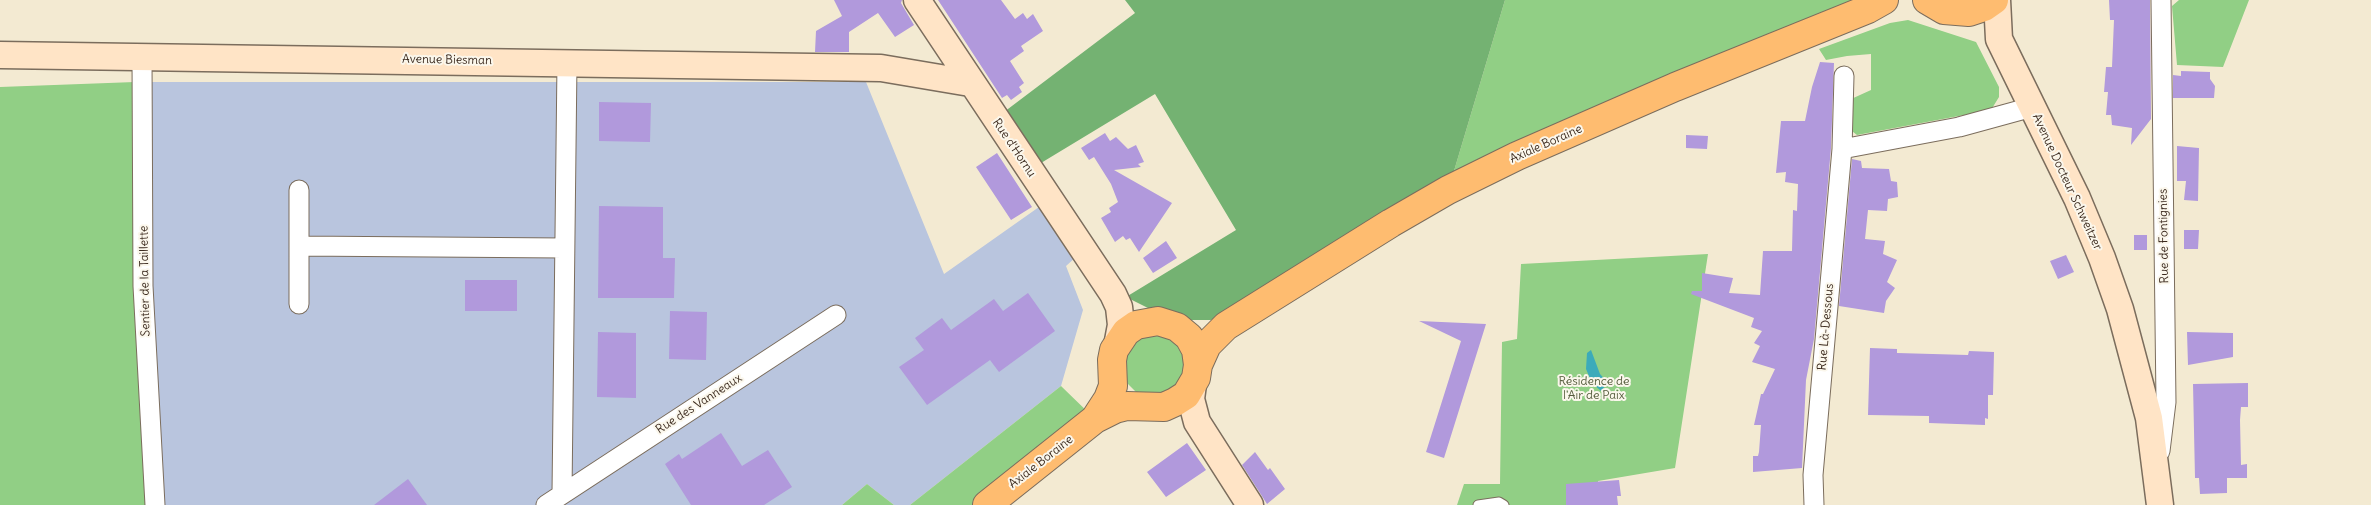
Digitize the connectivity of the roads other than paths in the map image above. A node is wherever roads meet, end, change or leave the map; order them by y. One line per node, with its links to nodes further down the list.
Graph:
1 (917, 0): 7 (street, Rue d'Hornu)
2 (1995, 0): 5 (main road); 6 (street)
3 (2161, 0): 30 (street, Rue de Fontignies)
4 (1876, 4): 5 (main road, Axiale Boraine); 23 (main road, Axiale Boraine)
5 (1938, 6): 6 (street)
6 (1999, 39): 14 (street, Avenue Docteur Schweitzer)
7 (952, 54): 11 (street, Avenue Biesman); 13 (street, Rue d'Hornu)
8 (0, 55): 9 (street, Avenue Biesman)
9 (142, 57): 10 (street, Avenue Biesman); 32 (street, Sentier de la Taillette)
10 (567, 62): 11 (street, Avenue Biesman); 18 (street)
11 (893, 70): 13 (street, Avenue Biesman)
12 (1844, 76): 15 (street, Rue Là-Dessous)
13 (970, 82): 19 (street, Rue d'Hornu)
14 (2032, 107): 15 (street); 30 (street, Avenue Docteur Schweitzer)
15 (1842, 149): 38 (street, Rue Là-Dessous)
16 (299, 190): 17 (street)
17 (299, 246): 18 (street); 20 (street)
18 (564, 248): 31 (street)
19 (1113, 294): 22 (street); 24 (street)
20 (299, 304)
21 (836, 315): 31 (street, Rue des Vanneaux)
22 (1168, 324): 23 (main road); 24 (main road); 26 (main road)
23 (1226, 326): 26 (main road, Axiale Boraine)
24 (1118, 341): 25 (main road, Axiale Boraine)
25 (1112, 370): 27 (main road); 28 (main road, Axiale Boraine)
26 (1196, 374): 27 (main road, Axiale Boraine); 29 (street)
27 (1153, 406): 28 (main road, Axiale Boraine); 29 (street)
28 (1095, 419): 34 (main road, Axiale Boraine)
29 (1197, 422): 35 (street)
30 (2157, 471): 39 (street, Avenue Docteur Schweitzer)
31 (562, 493): 33 (street, Rue des Vanneaux)
32 (155, 505)
33 (546, 505)
34 (987, 505)
35 (1250, 505)
36 (1478, 505): 37 (lane)
37 (1504, 505)
38 (1814, 505)
39 (2160, 505)

